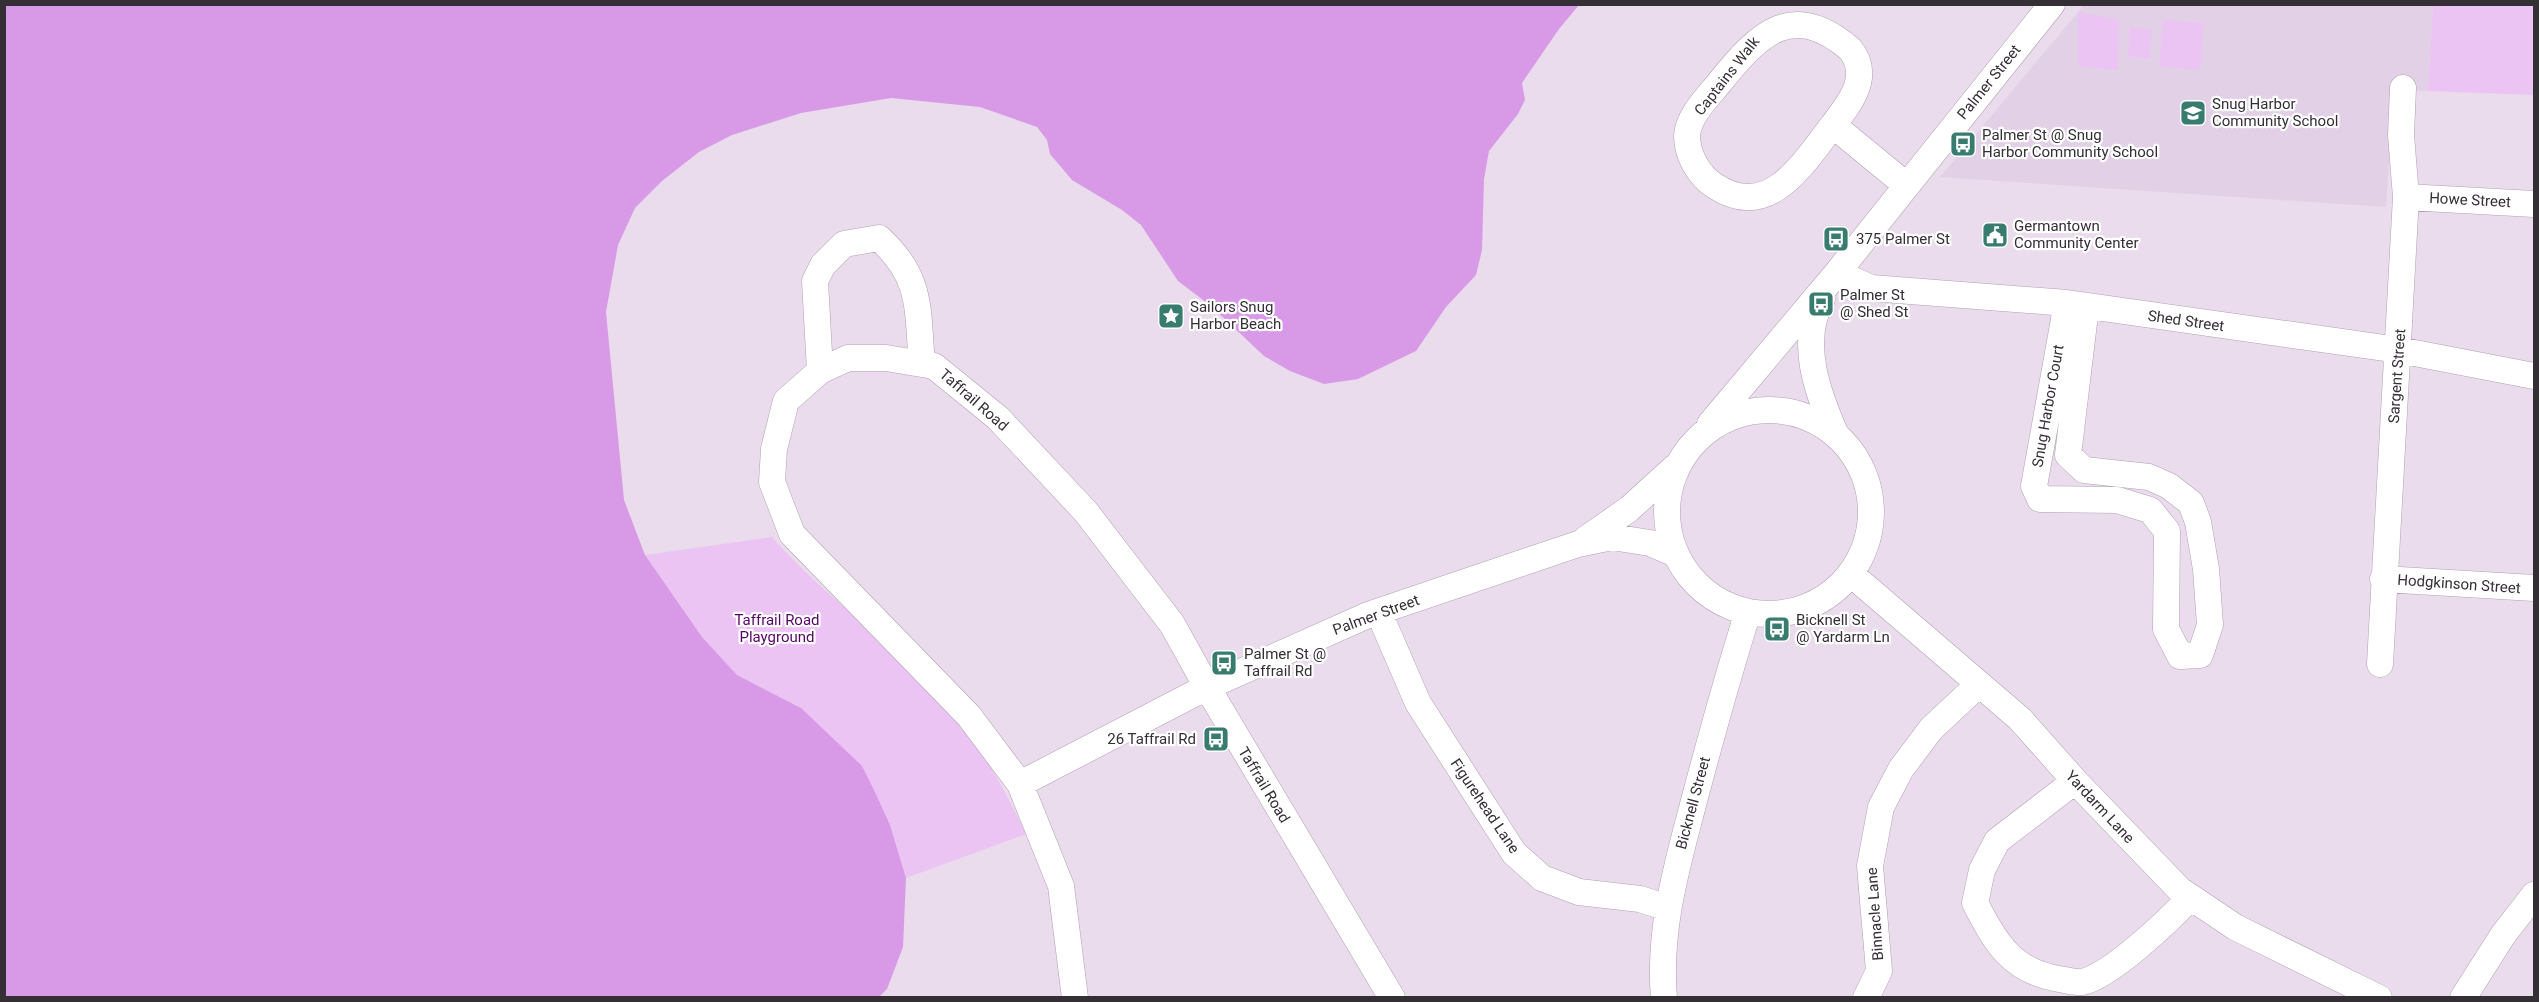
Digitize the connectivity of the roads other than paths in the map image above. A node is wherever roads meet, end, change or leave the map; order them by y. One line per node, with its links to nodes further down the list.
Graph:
1 (2052, 4): 4 (street, Palmer Street)
2 (2403, 88): 5 (street, Sargent Street)
3 (1833, 125): 3 (street, Captains Walk); 4 (street)
4 (1906, 185): 7 (street, Palmer Street)
5 (2406, 197): 6 (street, Howe Street); 9 (street, Sargent Street)
6 (2535, 204)
7 (1838, 273): 8 (street, Shed Street); 13 (street, Palmer Street); 14 (street, Palmer Street)
8 (2076, 305): 8 (street, Snug Harbor Court); 9 (street, Shed Street)
9 (2399, 350): 12 (street, Shed Street); 19 (street, Sargent Street)
10 (922, 364): 11 (street, Taffrail Road); 11 (street); 25 (street, Taffrail Road)
11 (820, 371): 27 (street, Taffrail Road)
12 (2535, 376)
13 (1701, 435): 14 (street); 15 (street)
14 (1836, 435): 18 (street)
15 (1678, 465): 16 (street, Palmer Street); 17 (street)
16 (1578, 544): 17 (street, Palmer Street); 22 (street, Palmer Street)
17 (1676, 554): 21 (street)
18 (1851, 574): 21 (street); 24 (street, Yardarm Lane)
19 (2383, 579): 20 (street, Hodgkinson Street); 23 (street, Sargent Street)
20 (2535, 588)
21 (1748, 612): 30 (street, Bicknell Street)
22 (1379, 613): 25 (street, Palmer Street); 30 (street, Figurehead Lane)
23 (2380, 664)
24 (1979, 684): 26 (street, Yardarm Lane); 34 (street, Binnacle Lane)
25 (1207, 687): 27 (street, Palmer Street); 32 (street, Taffrail Road)
26 (2075, 781): 29 (street, Yardarm Lane); 29 (street)
27 (1020, 784): 31 (street, Taffrail Road)
28 (2535, 895): 36 (street)
29 (2190, 898): 35 (street, Yardarm Lane)
30 (1668, 908): 33 (street, Bicknell Street)
31 (1074, 998)
32 (1392, 998)
33 (1664, 998)
34 (1866, 998)
35 (2379, 998)
36 (2463, 998)

